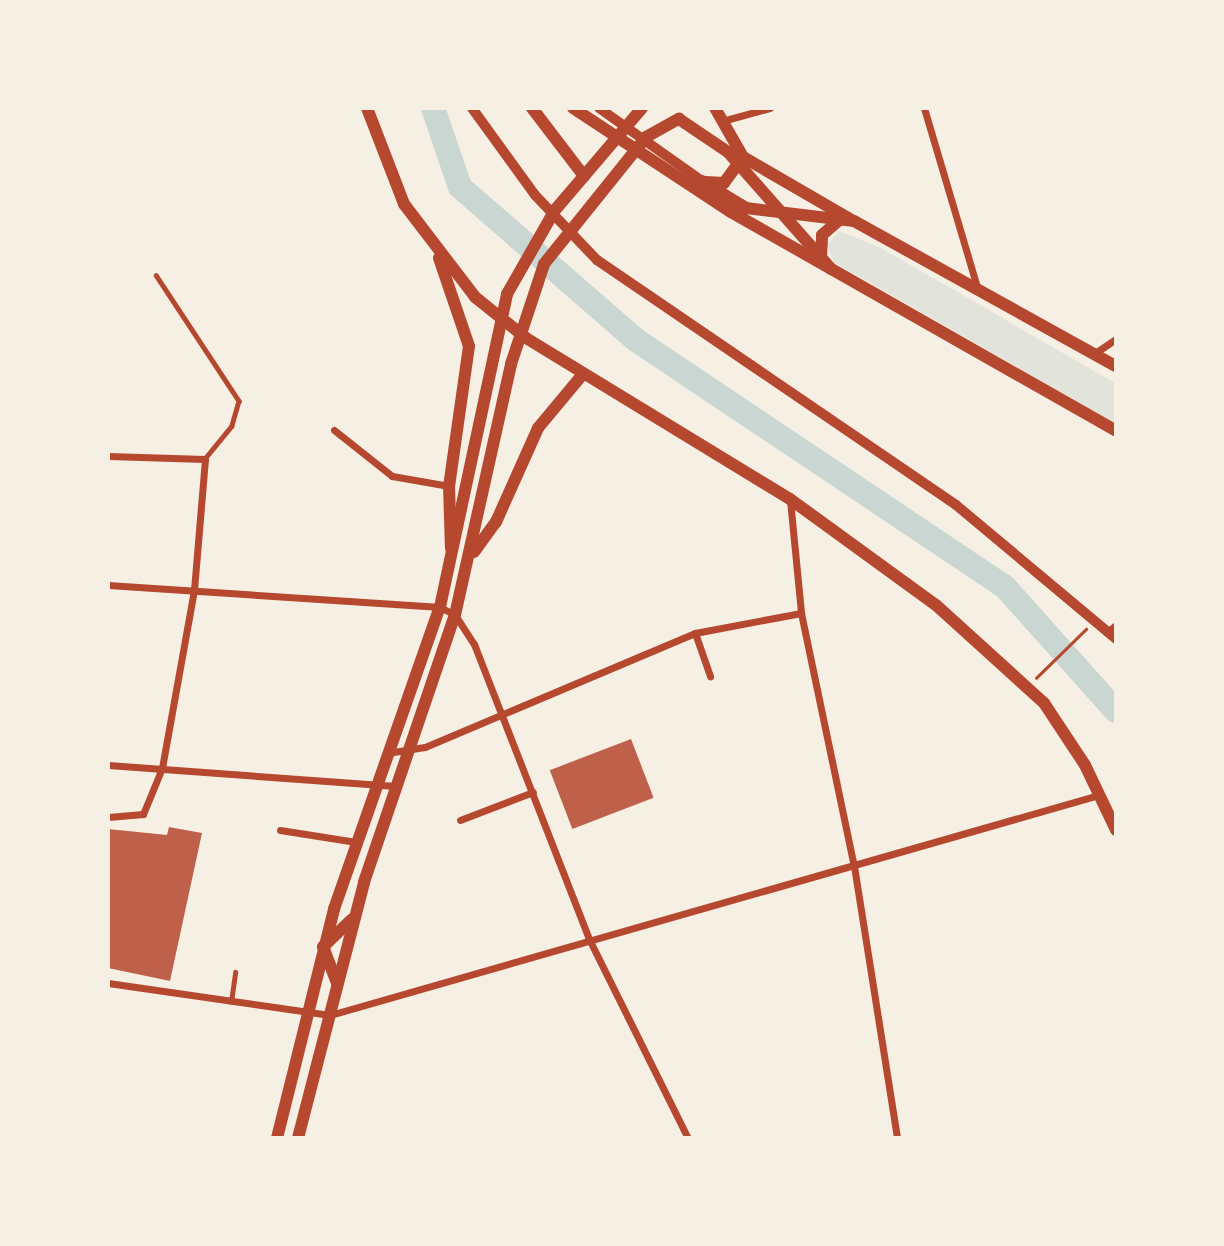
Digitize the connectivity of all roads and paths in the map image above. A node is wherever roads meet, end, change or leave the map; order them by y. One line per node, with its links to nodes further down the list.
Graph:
1 (367, 108): 18 (main road)
2 (472, 108): 39 (street)
3 (532, 108): 12 (main road)
4 (573, 108): 19 (main road)
5 (599, 108): 13 (street)
6 (715, 108): 10 (main road)
7 (770, 108): 10 (street)
8 (924, 108): 21 (street)
9 (638, 113): 12 (main road)
10 (722, 121): 11 (main road)
11 (740, 161): 13 (main road); 14 (main road); 16 (main road); 32 (main road)
12 (584, 176): 33 (main road)
13 (702, 181): 14 (main road)
14 (782, 215): 15 (main road); 17 (main road)
15 (838, 221): 16 (main road); 17 (main road)
16 (854, 221): 21 (main road)
17 (821, 257): 19 (main road)
18 (439, 258): 25 (main road); 30 (main road)
19 (831, 269): 27 (main road)
20 (156, 275): 29 (lane)
21 (978, 290): 23 (main road)
22 (1115, 339): 23 (street)
23 (1095, 353): 24 (main road)
24 (1115, 366)
25 (583, 374): 31 (main road); 32 (main road)
26 (334, 430): 30 (street)
27 (1115, 431)
28 (108, 456): 29 (street)
29 (205, 459): 35 (street)
30 (449, 485): 33 (main road)
31 (790, 499): 37 (street); 43 (main road)
32 (472, 555): 38 (main road)
33 (452, 557): 36 (main road)
34 (108, 585): 35 (street)
35 (194, 590): 36 (street); 48 (street)
36 (440, 607): 38 (street); 45 (main road)
37 (801, 613): 41 (street); 58 (street)
38 (455, 615): 44 (street); 46 (main road)
39 (1095, 621): 40 (street); 43 (path)
40 (1113, 632)
41 (695, 633): 42 (street); 44 (street)
42 (710, 676)
43 (1028, 685): 52 (main road)
44 (503, 714): 46 (street); 51 (street)
45 (386, 753): 46 (street); 49 (main road)
46 (405, 753): 50 (main road)
47 (108, 765): 48 (street)
48 (162, 768): 49 (street); 53 (street)
49 (377, 784): 50 (street); 57 (main road)
50 (396, 786): 59 (main road)
51 (533, 792): 54 (street); 60 (street)
52 (1099, 794): 56 (main road); 58 (street)
53 (108, 817)
54 (460, 820)
55 (280, 830): 57 (street)
56 (1115, 830)
57 (356, 842): 61 (main road)
58 (854, 866): 60 (street); 71 (street)
59 (355, 916): 61 (main road); 64 (main road)
60 (590, 941): 66 (street); 70 (street)
61 (323, 947): 64 (main road); 67 (main road)
62 (235, 972): 65 (lane)
63 (110, 985): 65 (street)
64 (338, 985): 66 (main road)
65 (230, 1003): 67 (street)
66 (330, 1015): 67 (street); 69 (main road)
67 (307, 1016): 68 (main road)
68 (277, 1138)
69 (298, 1138)
70 (688, 1138)
71 (897, 1138)

